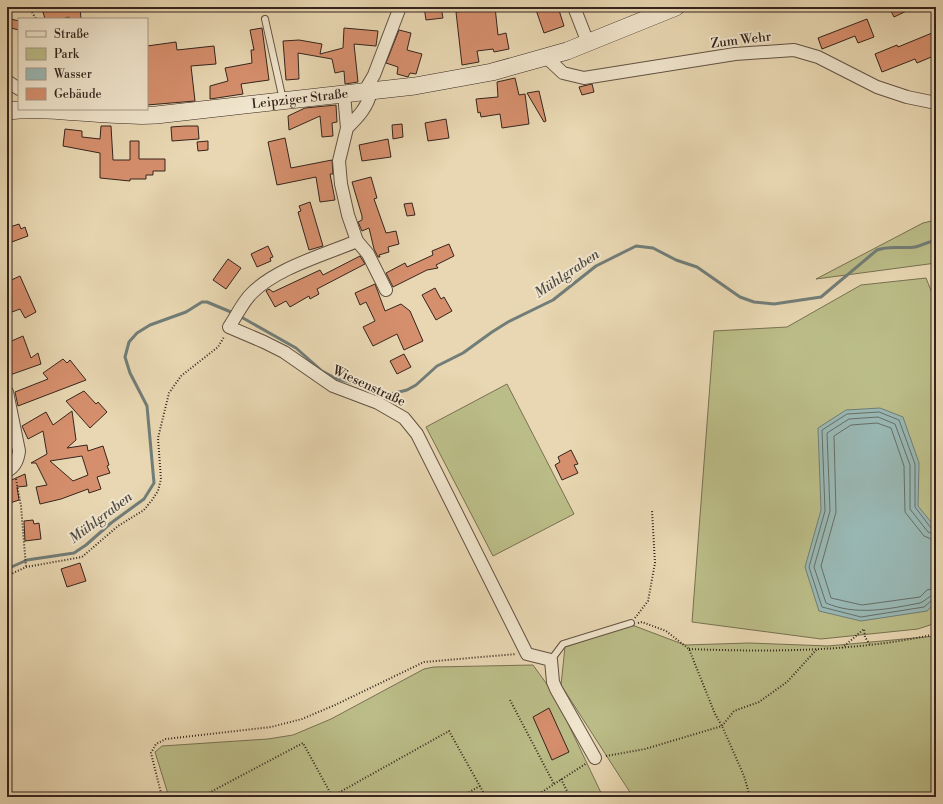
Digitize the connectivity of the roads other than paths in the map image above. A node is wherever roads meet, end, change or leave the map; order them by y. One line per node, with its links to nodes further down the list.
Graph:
1 (400, 7): 10 (street)
2 (574, 7): 5 (street)
3 (676, 7): 5 (street, Leipziger Straße)
4 (265, 19): 11 (lane)
5 (588, 43): 6 (street, Leipziger Straße)
6 (546, 58): 10 (street, Leipziger Straße); 12 (street, Zum Wehr)
7 (7, 81): 8 (street)
8 (18, 88)
9 (344, 94): 10 (street, Leipziger Straße); 11 (street, Leipziger Straße); 15 (street)
10 (368, 95): 15 (street)
11 (283, 100): 13 (street, Leipziger Straße)
12 (936, 103)
13 (42, 110): 14 (street, Leipziger Straße)
14 (7, 111)
15 (346, 128): 16 (street)
16 (357, 241): 17 (street); 21 (street, Wiesenstraße)
17 (386, 290)
18 (7, 392): 19 (street)
19 (9, 470)
20 (631, 623): 21 (lane)
21 (551, 660): 22 (street)
22 (595, 758)

